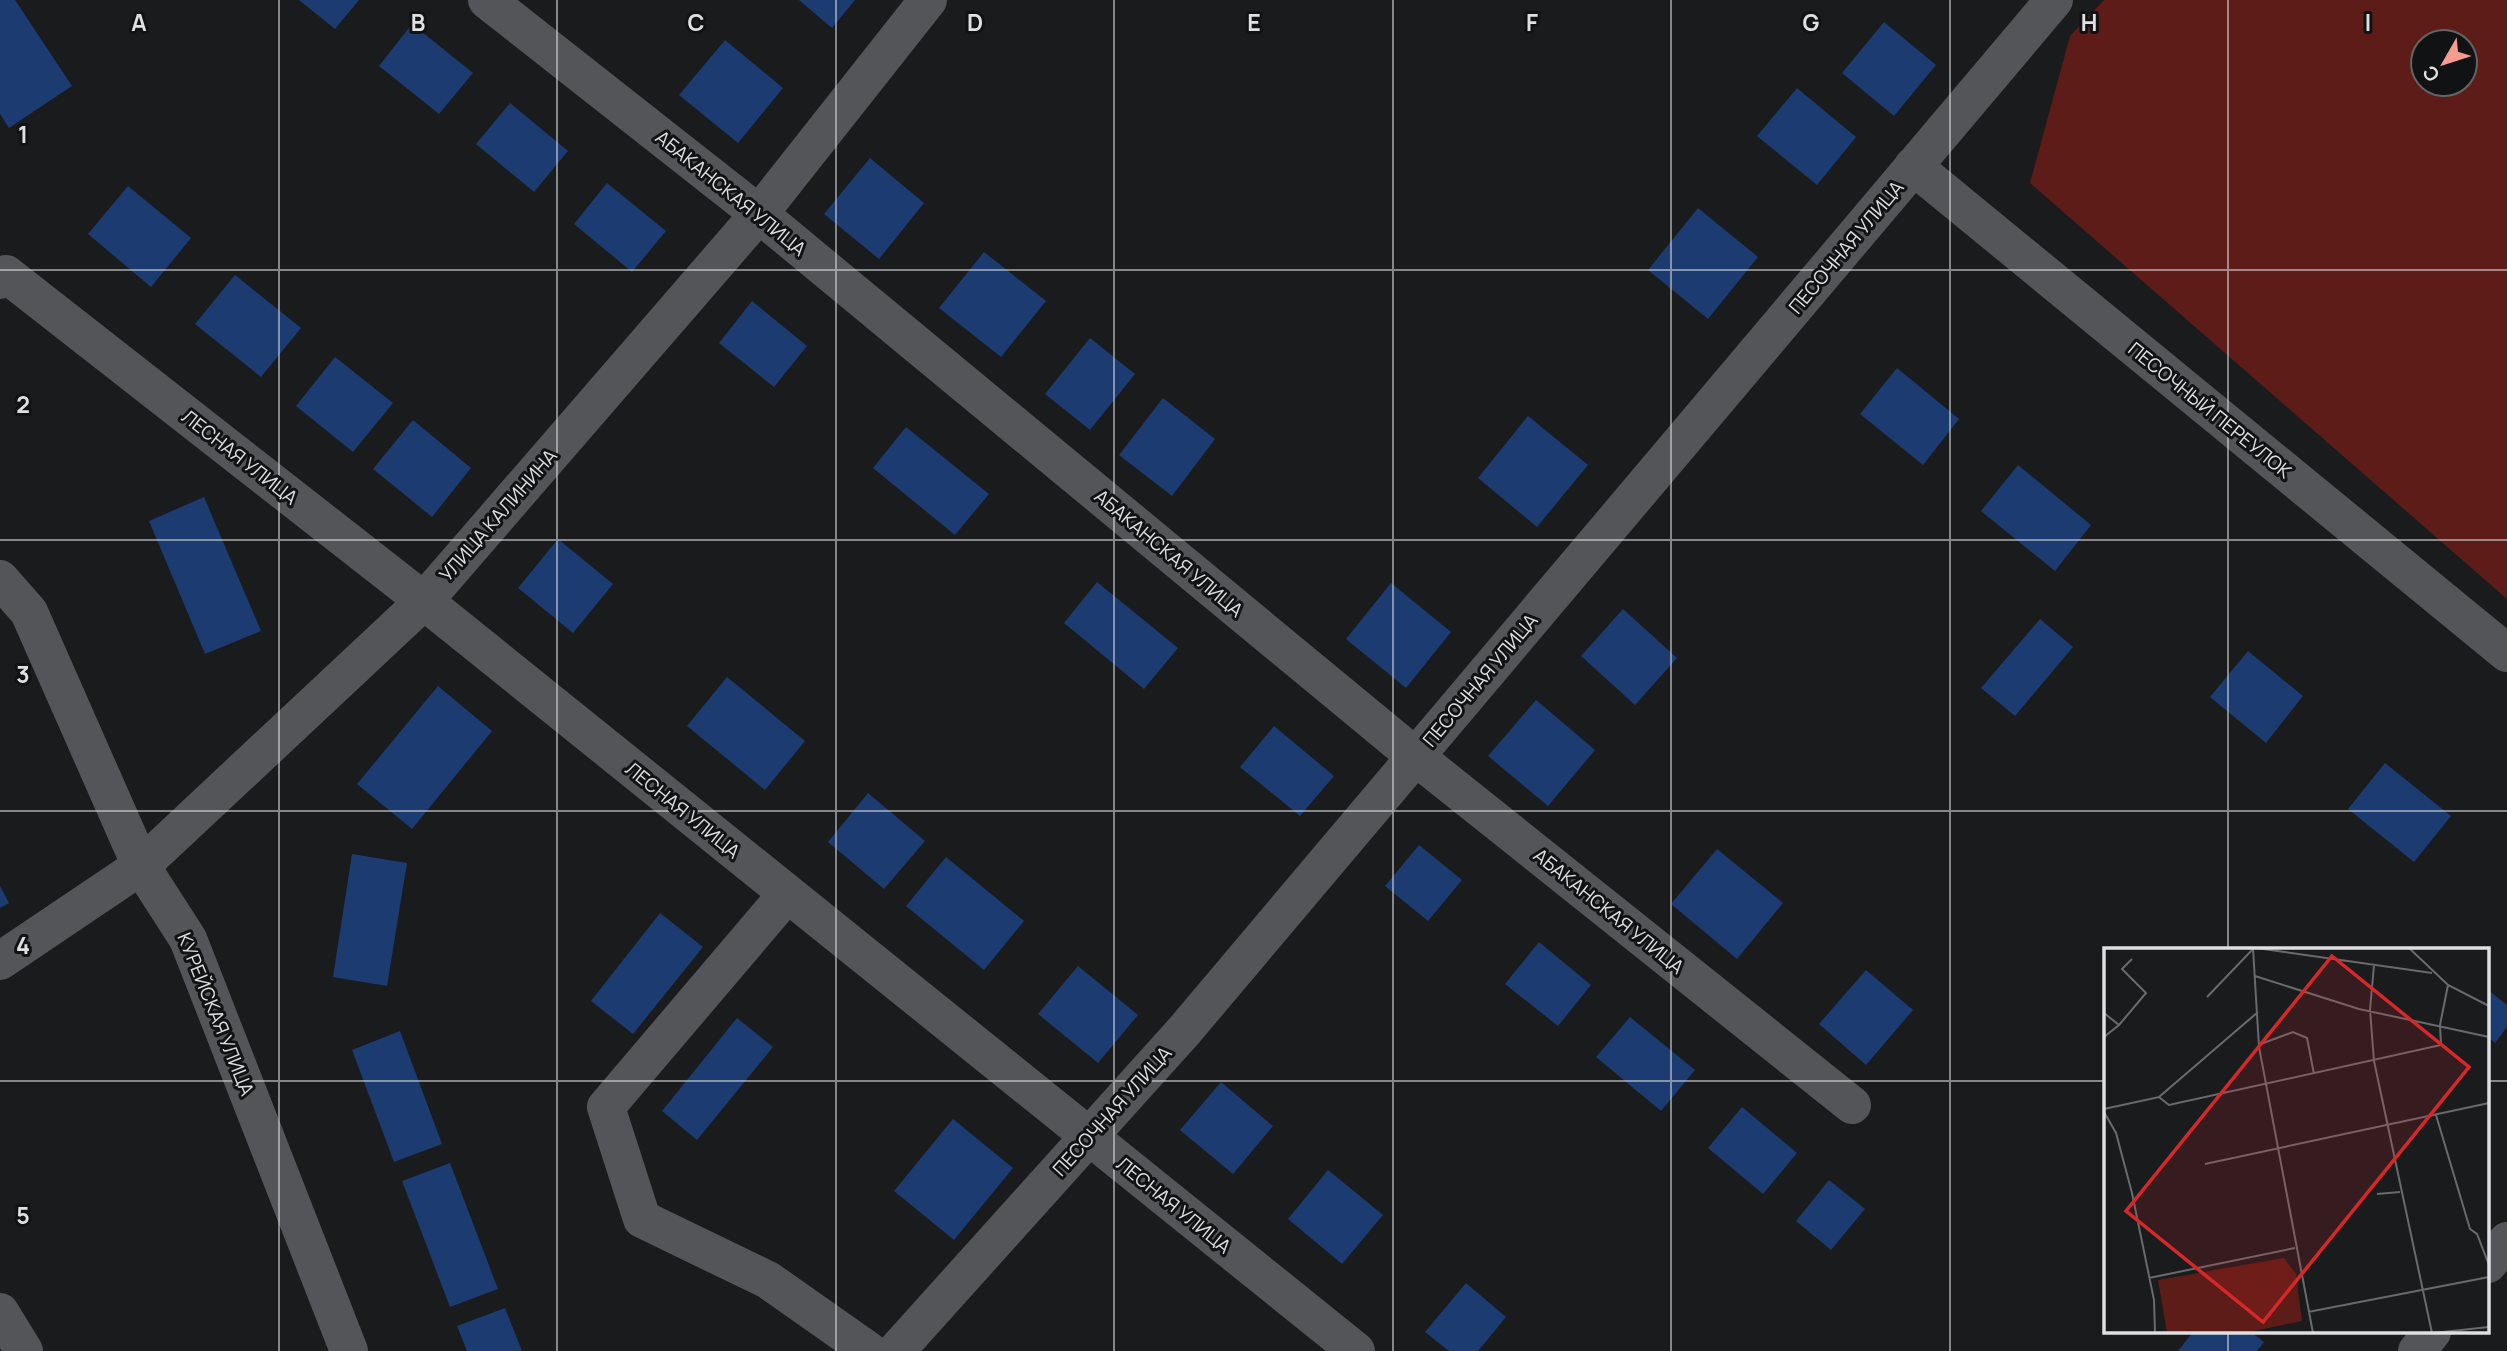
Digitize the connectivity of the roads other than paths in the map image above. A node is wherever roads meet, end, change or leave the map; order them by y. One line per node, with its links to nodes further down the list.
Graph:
1 (487, 0): 5 (street, АБАКАНСКАЯ УЛИЦА)
2 (928, 0): 5 (street, УЛИЦА КАЛИНИНА)
3 (2054, 0): 4 (street, ПЕСОЧНАЯ УЛИЦА)
4 (1913, 166): 9 (street, ПЕСОЧНЫЙ ПЕРЕУЛОК); 10 (street, ПЕСОЧНАЯ УЛИЦА)
5 (759, 214): 8 (street, УЛИЦА КАЛИНИНА); 10 (street, АБАКАНСКАЯ УЛИЦА)
6 (3, 277): 8 (street, ЛЕСНАЯ УЛИЦА)
7 (0, 579): 11 (street, КУРЕЙСКАЯ УЛИЦА)
8 (424, 601): 11 (street, УЛИЦА КАЛИНИНА); 12 (street, ЛЕСНАЯ УЛИЦА)
9 (2507, 653)
10 (1416, 757): 14 (street, АБАКАНСКАЯ УЛИЦА); 15 (street, ПЕСОЧНАЯ УЛИЦА)
11 (141, 866): 13 (street, УЛИЦА КАЛИНИНА); 21 (street, КУРЕЙСКАЯ УЛИЦА)
12 (787, 894): 15 (street, ЛЕСНАЯ УЛИЦА); 22 (street)
13 (0, 961)
14 (1852, 1105)
15 (1089, 1137): 23 (street, ПЕСОЧНАЯ УЛИЦА); 24 (street, ЛЕСНАЯ УЛИЦА)
16 (2507, 1241): 17 (street)
17 (2490, 1262)
18 (0, 1312): 20 (street)
19 (2430, 1334): 25 (street)
20 (23, 1351)
21 (349, 1351)
22 (869, 1351)
23 (896, 1351)
24 (1356, 1351)
25 (2417, 1351)

